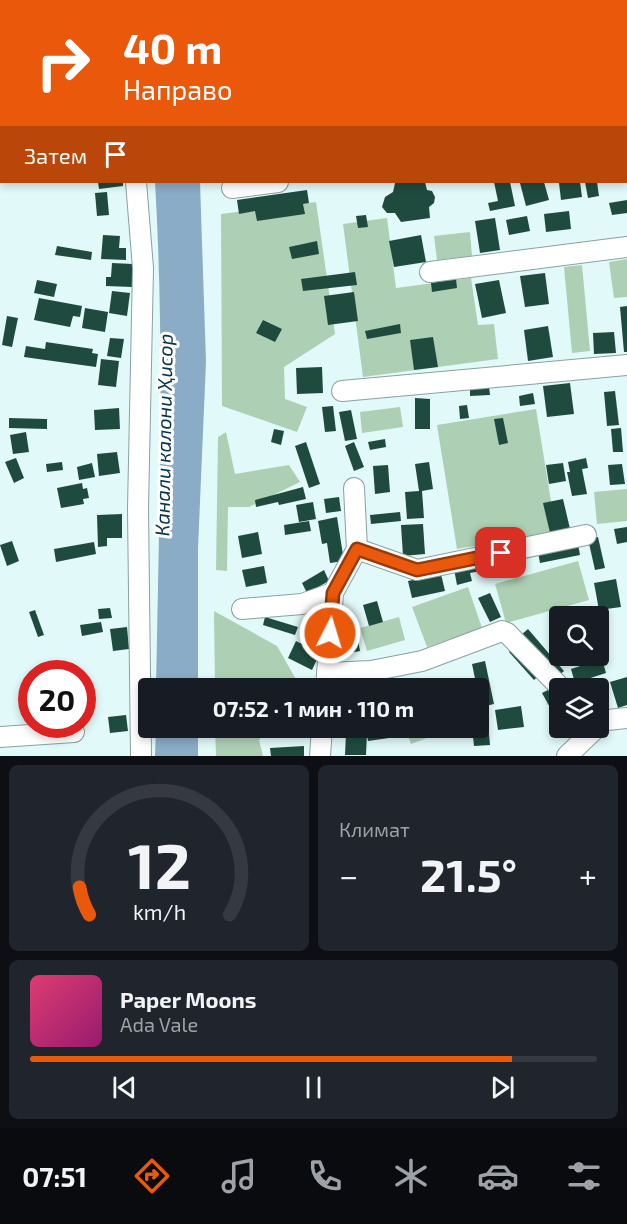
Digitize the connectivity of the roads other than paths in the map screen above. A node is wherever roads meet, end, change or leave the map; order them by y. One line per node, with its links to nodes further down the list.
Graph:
1 (136, 183): 22 (street)
2 (270, 183): 3 (street)
3 (232, 188)
4 (627, 247): 5 (street)
5 (430, 273)
6 (627, 365): 7 (street)
7 (342, 391)
8 (354, 488): 10 (street)
9 (586, 535): 10 (street)
10 (357, 549): 11 (street)
11 (333, 593): 12 (street); 13 (street)
12 (242, 609)
13 (326, 678)
14 (340, 678): 15 (street)
15 (551, 678)
16 (627, 718): 17 (street)
17 (609, 722)
18 (18, 736): 19 (street)
19 (0, 737)
20 (321, 738): 23 (street)
21 (585, 738): 24 (street)
22 (141, 756)
23 (320, 756)
24 (567, 756)

